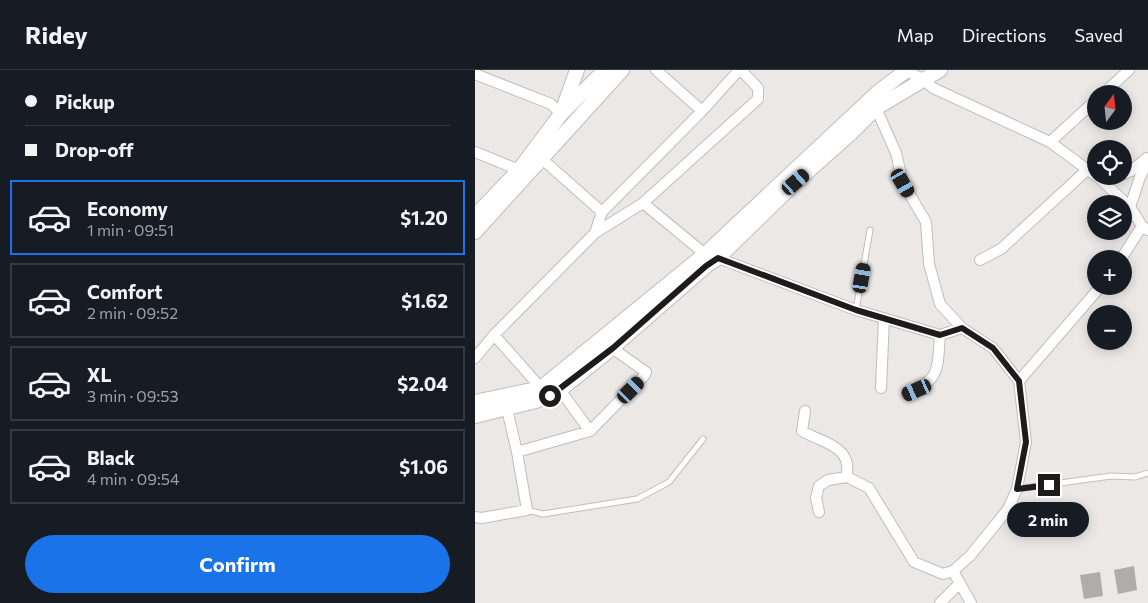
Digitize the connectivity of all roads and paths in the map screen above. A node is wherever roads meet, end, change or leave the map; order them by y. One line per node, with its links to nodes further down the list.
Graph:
1 (577, 70): 15 (street)
2 (605, 70): 15 (street)
3 (622, 70): 19 (street)
4 (656, 70): 14 (street)
5 (740, 70): 14 (street); 28 (street)
6 (906, 70): 10 (street); 37 (street)
7 (940, 70): 10 (street)
8 (1122, 72): 11 (street)
9 (475, 74): 15 (street)
10 (923, 79): 12 (street); 16 (street)
11 (1111, 85)
12 (876, 108): 37 (street); 42 (street)
13 (1087, 108): 16 (street)
14 (703, 111): 30 (street)
15 (561, 114): 21 (street)
16 (1049, 142): 22 (street)
17 (475, 152): 21 (street)
18 (1148, 158): 23 (street)
19 (543, 159): 30 (street); 34 (street)
20 (1148, 162): 27 (street)
21 (519, 170): 31 (street)
22 (1087, 170)
23 (1132, 171)
24 (1087, 179): 38 (street)
25 (1105, 185): 26 (street)
26 (1117, 195)
27 (1132, 202)
28 (643, 203): 35 (street); 37 (street)
29 (1132, 210): 32 (street)
30 (602, 212): 35 (street)
31 (475, 216)
32 (1145, 228): 36 (street)
33 (870, 230): 40 (lane)
34 (475, 232)
35 (595, 233): 43 (street)
36 (1128, 250)
37 (712, 256): 40 (street); 45 (street); 48 (street)
38 (980, 260)
39 (1093, 295): 47 (street)
40 (856, 310): 41 (street)
41 (884, 318): 44 (street); 49 (street)
42 (962, 328): 44 (street); 47 (street)
43 (494, 335): 46 (street); 48 (street)
44 (940, 335): 51 (street)
45 (613, 348): 50 (street); 56 (street)
46 (475, 358)
47 (1019, 381): 61 (street)
48 (541, 388): 52 (street)
49 (881, 388)
50 (560, 390): 53 (street); 56 (street)
51 (907, 394)
52 (475, 402)
53 (507, 409): 55 (street); 58 (street)
54 (805, 411): 60 (street)
55 (475, 416)
56 (590, 432): 58 (street)
57 (703, 439): 62 (lane)
58 (517, 452): 62 (street)
59 (1148, 473): 61 (lane)
60 (847, 477): 63 (street); 65 (street)
61 (1017, 489): 65 (street)
62 (527, 510): 64 (street)
63 (819, 512)
64 (475, 516)
65 (953, 571): 66 (street)
66 (960, 583): 67 (street); 68 (street)
67 (940, 603)
68 (971, 603)

